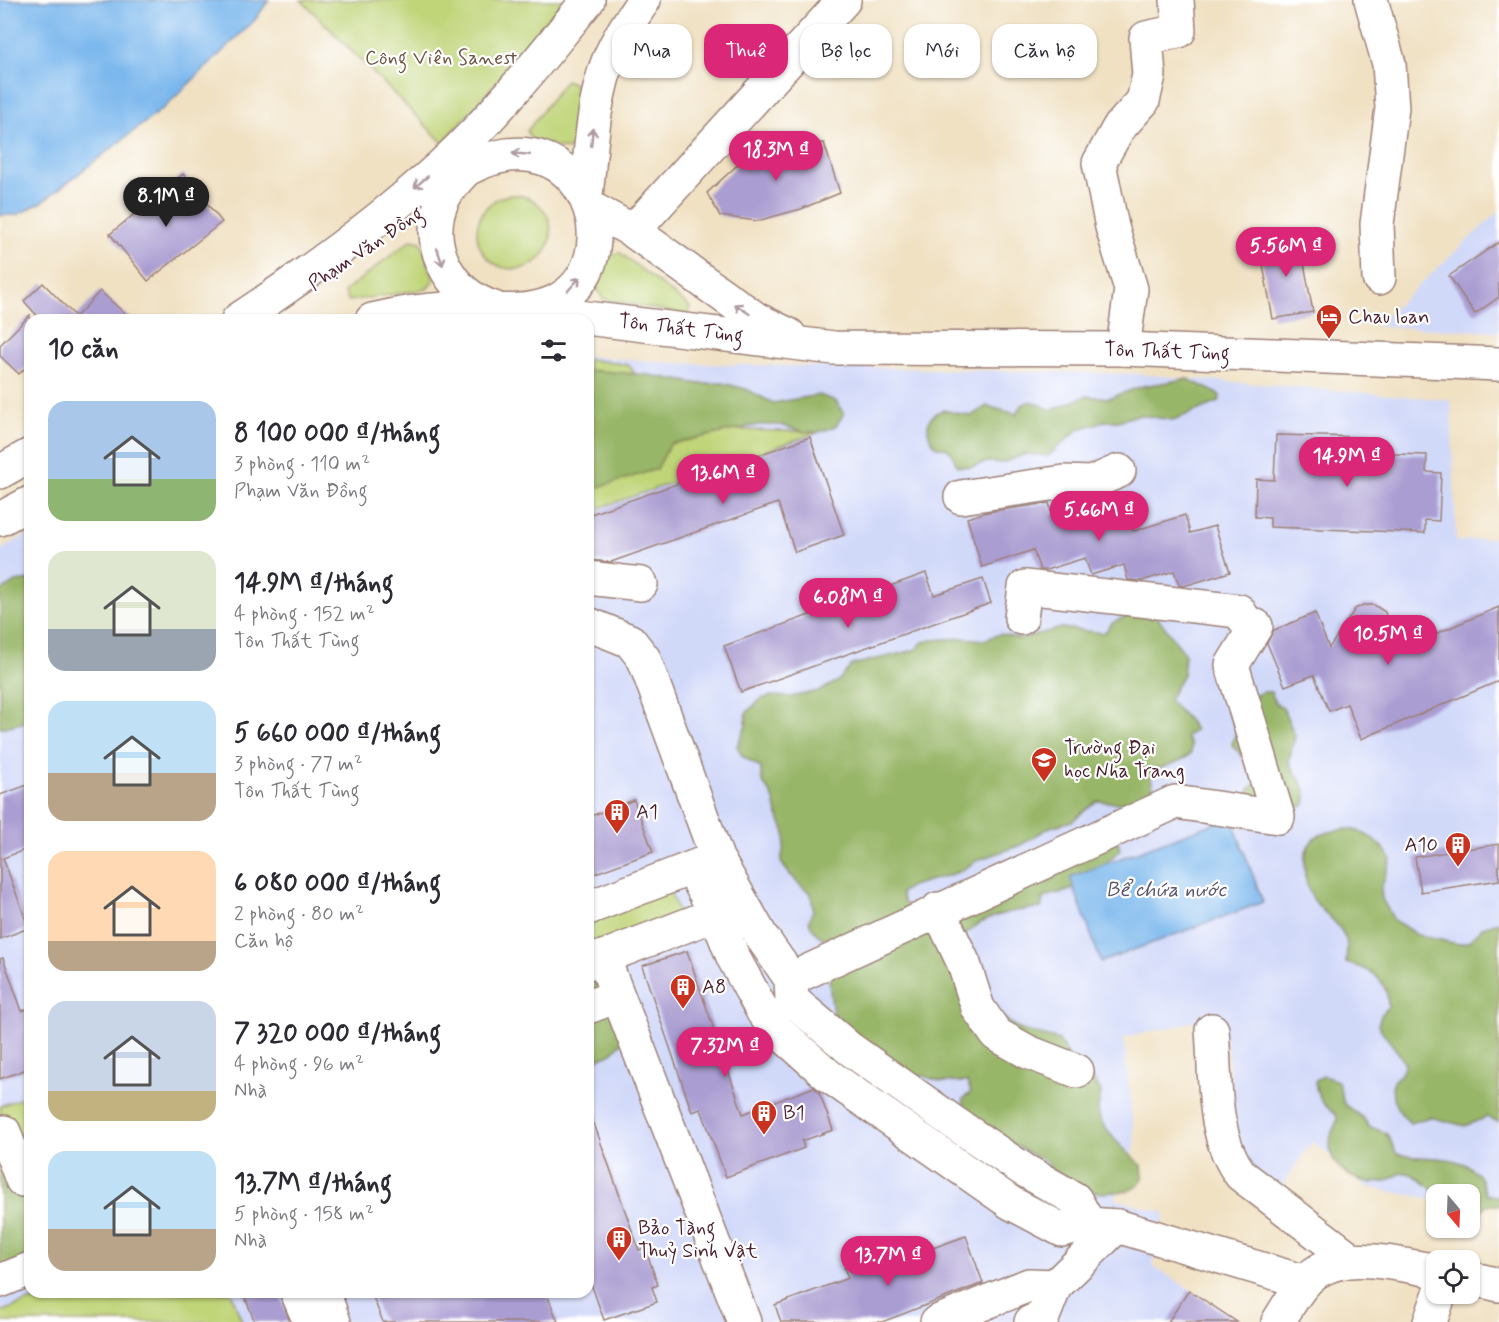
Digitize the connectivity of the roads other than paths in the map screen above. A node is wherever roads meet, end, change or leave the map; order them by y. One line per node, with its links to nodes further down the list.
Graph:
1 (589, 0): 6 (main road, Phạm Văn Đồng); 12 (main road, one-way to 12)
2 (644, 0): 8 (main road, one-way to 2)
3 (844, 0): 9 (main road)
4 (1177, 0): 18 (main road)
5 (1371, 0): 10 (main road)
6 (469, 168): 7 (main road, Phạm Văn Đồng); 8 (main road, Phạm Văn Đồng, one-way to 6)
7 (443, 200): 11 (main road, Phạm Văn Đồng, one-way to 11); 13 (main road, Phạm Văn Đồng)
8 (588, 201): 9 (main road, Tôn Thất Tùng); 11 (main road, one-way to 8)
9 (633, 231): 17 (main road, Tôn Thất Tùng, one-way to 9)
10 (1379, 278)
11 (516, 311): 14 (main road); 15 (main road, Tôn Thất Tùng)
12 (247, 314)
13 (268, 314)
14 (399, 314)
15 (542, 314)
16 (594, 320): 17 (main road, Tôn Thất Tùng)
17 (834, 348): 18 (main road, Tôn Thất Tùng)
18 (1123, 349): 19 (main road, Tôn Thất Tùng)
19 (1499, 364)
20 (24, 458): 22 (main road)
21 (1119, 471): 23 (main road)
22 (0, 472)
23 (961, 497)
24 (24, 506): 25 (main road)
25 (0, 519)
26 (594, 579): 27 (main road)
27 (641, 584)
28 (1021, 618): 32 (main road)
29 (594, 626): 30 (main road)
30 (704, 863): 31 (main road); 33 (main road); 35 (main road)
31 (594, 906)
32 (938, 909): 35 (main road); 39 (main road)
33 (716, 914): 34 (main road); 35 (main road)
34 (596, 960): 36 (main road)
35 (782, 997): 38 (main road); 40 (main road)
36 (603, 1001): 57 (main road)
37 (1212, 1030): 44 (main road)
38 (850, 1049): 40 (main road); 43 (main road)
39 (1077, 1071)
40 (829, 1076): 43 (main road)
41 (11, 1129): 42 (main road)
42 (17, 1182)
43 (1103, 1225): 49 (main road); 51 (main road)
44 (1351, 1259): 45 (main road); 49 (main road)
45 (1426, 1269)
46 (24, 1271): 48 (main road)
47 (1480, 1280): 50 (main road)
48 (0, 1281)
49 (1305, 1282): 60 (main road)
50 (1499, 1285)
51 (1055, 1286): 58 (main road); 59 (main road)
52 (300, 1298): 55 (main road)
53 (324, 1298): 56 (main road)
54 (1436, 1304): 61 (main road)
55 (310, 1322)
56 (334, 1322)
57 (744, 1322)
58 (937, 1322)
59 (1030, 1322)
60 (1278, 1322)
61 (1430, 1322)

